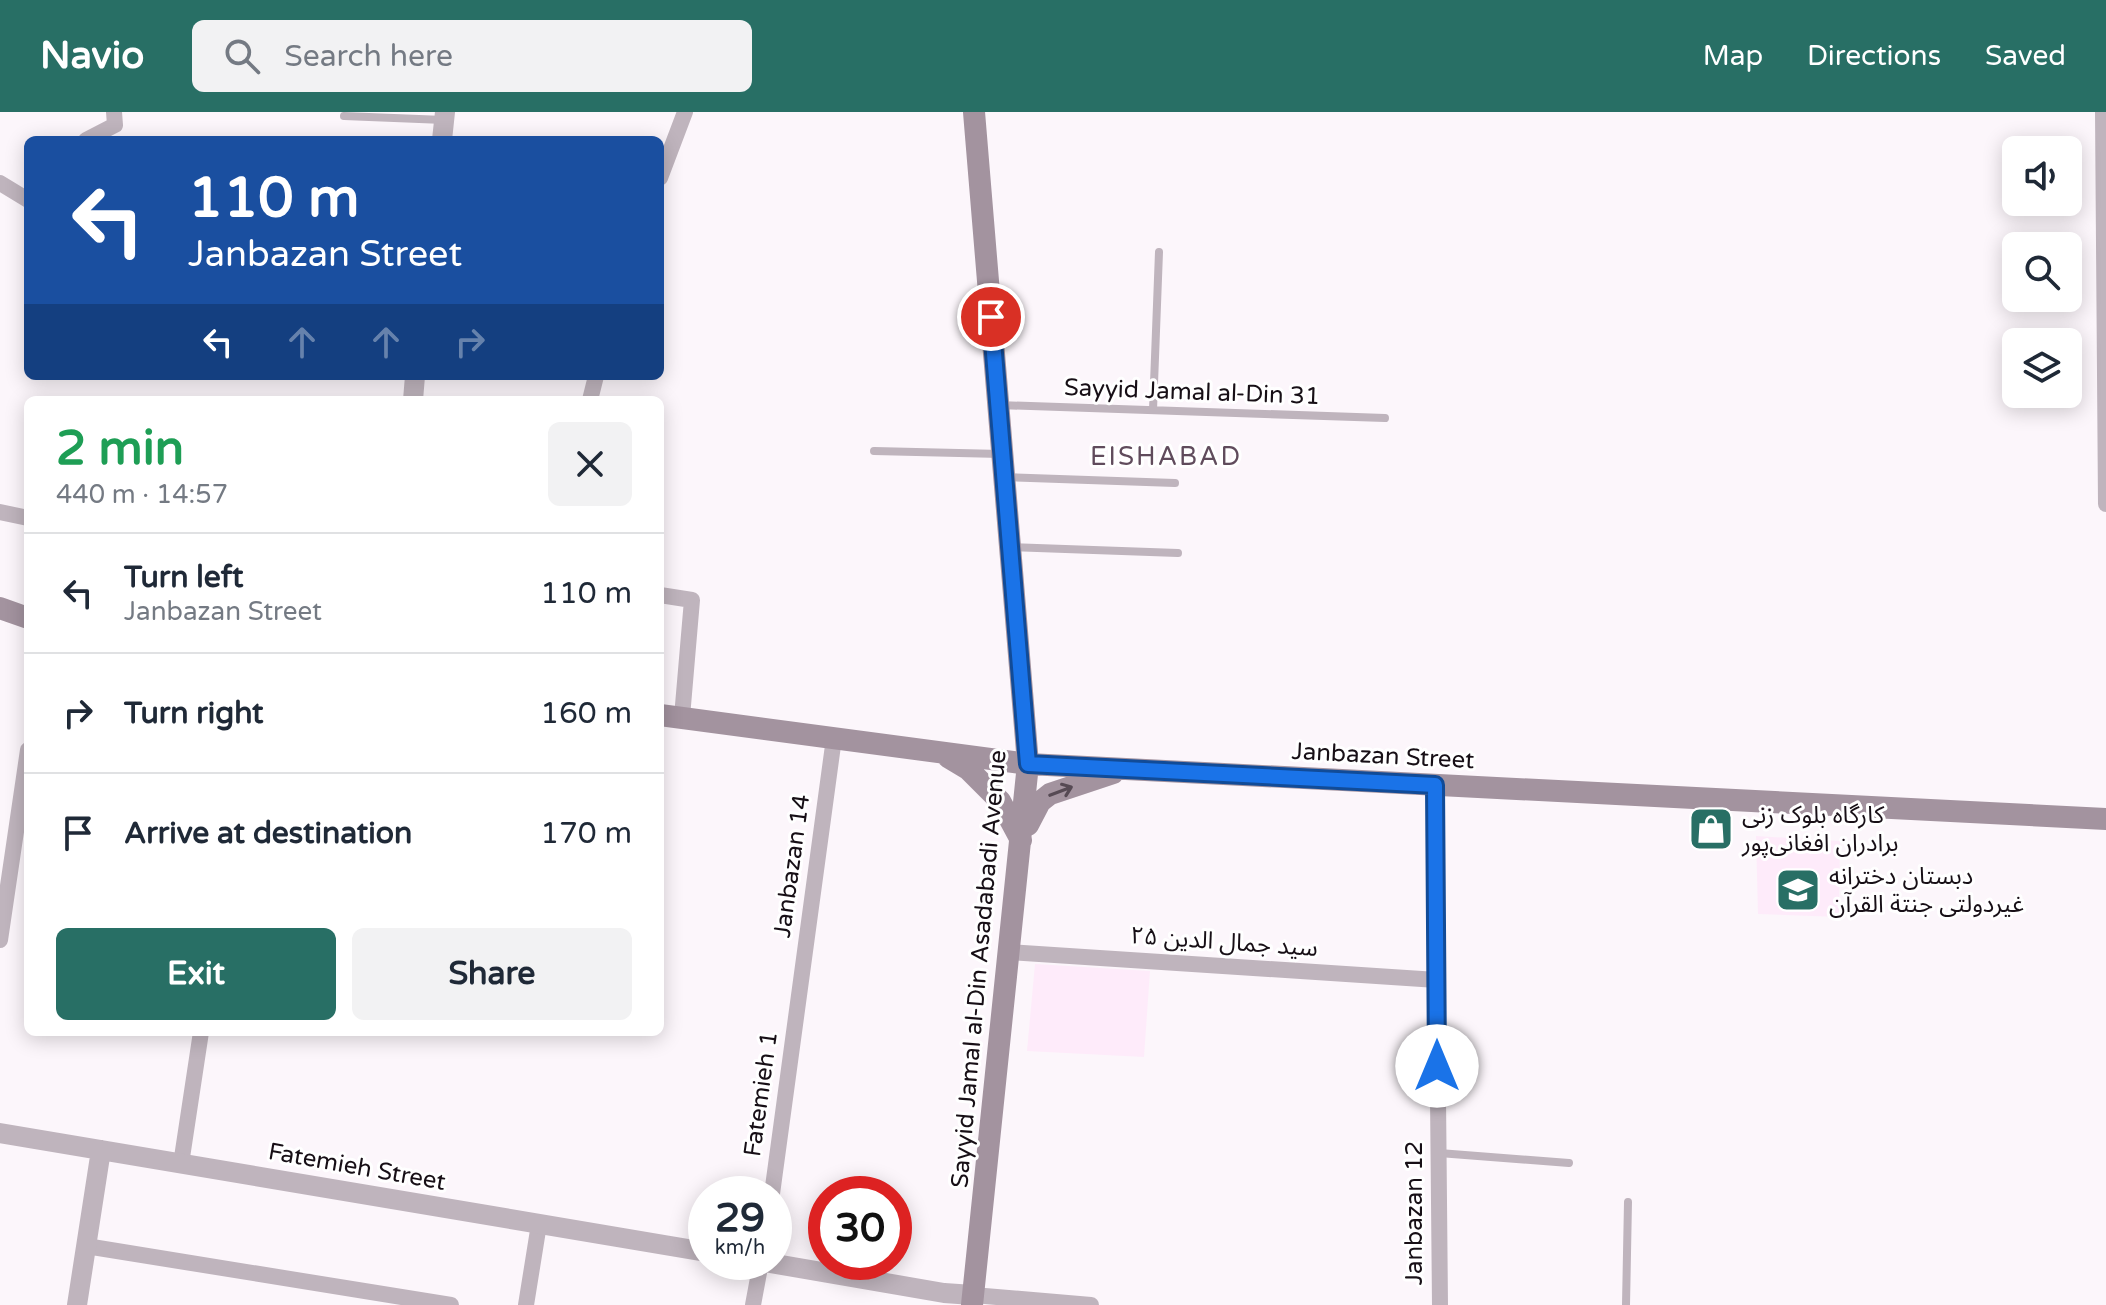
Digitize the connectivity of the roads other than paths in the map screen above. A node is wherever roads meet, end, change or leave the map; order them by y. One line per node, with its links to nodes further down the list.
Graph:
1 (114, 112): 7 (street)
2 (685, 112): 9 (street)
3 (974, 112): 14 (main road, Sayyid Jamal al-Din Asadabadi Avenue)
4 (2103, 112): 8 (street)
5 (344, 116): 6 (lane)
6 (444, 124)
7 (94, 136)
8 (2104, 147): 12 (street)
9 (664, 167)
10 (0, 183): 11 (street)
11 (24, 198)
12 (2105, 250): 20 (street)
13 (1159, 252): 15 (lane)
14 (998, 405): 15 (lane, Sayyid Jamal al-Din 31); 18 (main road, Sayyid Jamal al-Din Asadabadi Avenue)
15 (1153, 410): 16 (lane, Sayyid Jamal al-Din 31)
16 (1385, 418)
17 (874, 451): 18 (lane)
18 (1003, 466): 19 (lane); 23 (main road, Sayyid Jamal al-Din Asadabadi Avenue)
19 (1175, 483)
20 (2106, 504)
21 (0, 512): 22 (street)
22 (24, 517)
23 (1010, 547): 24 (lane); 31 (main road, Sayyid Jamal al-Din Asadabadi Avenue)
24 (1178, 553)
25 (664, 596): 28 (street)
26 (0, 608): 27 (main road)
27 (24, 617)
28 (671, 716): 29 (main road, Janbazan Street)
29 (834, 738): 30 (main road, Janbazan Street); 41 (street, Janbazan 14)
30 (938, 752): 31 (main road, Janbazan Street); 37 (main road)
31 (1028, 764): 32 (main road, Janbazan Street); 37 (main road, Sayyid Jamal al-Din Asadabadi Avenue)
32 (1125, 769): 33 (main road, Janbazan Street); 37 (main road, one-way to 32)
33 (1435, 785): 35 (main road, Janbazan Street); 40 (street, Janbazan 12)
34 (24, 807): 36 (street)
35 (2106, 819)
36 (22, 835): 38 (street)
37 (1022, 841): 39 (main road, Sayyid Jamal al-Din Asadabadi Avenue)
38 (0, 940)
39 (1009, 952): 40 (street, سید جمال الدین ۲۵); 55 (main road, Sayyid Jamal al-Din Asadabadi Avenue)
40 (1437, 980): 45 (street, Janbazan 12)
41 (798, 1000): 48 (street, Fatemieh 1)
42 (200, 1036): 47 (street)
43 (0, 1133): 44 (street, Fatemieh Street)
44 (101, 1150): 47 (street, Fatemieh Street); 51 (street)
45 (1438, 1153): 46 (lane); 61 (street, Janbazan 12)
46 (1569, 1163)
47 (181, 1164): 50 (street, Fatemieh Street)
48 (774, 1176)
49 (1628, 1202): 62 (lane)
50 (539, 1224): 52 (street, Fatemieh Street); 58 (street)
51 (86, 1246): 56 (street); 57 (street)
52 (688, 1249)
53 (792, 1267): 55 (street)
54 (758, 1280): 59 (street)
55 (973, 1300): 60 (street)
56 (77, 1305)
57 (451, 1305)
58 (526, 1305)
59 (753, 1305)
60 (1091, 1305)
61 (1440, 1305)
62 (1626, 1305)

